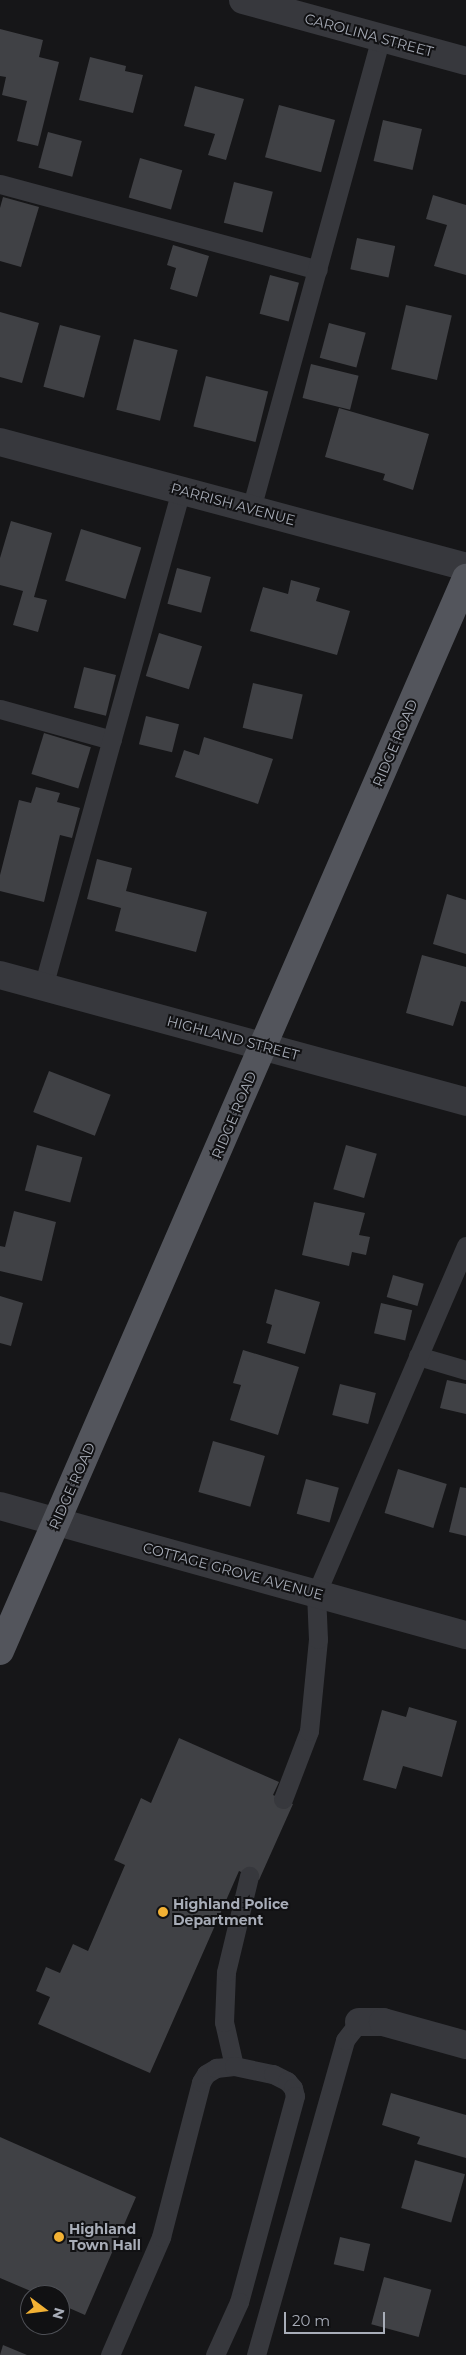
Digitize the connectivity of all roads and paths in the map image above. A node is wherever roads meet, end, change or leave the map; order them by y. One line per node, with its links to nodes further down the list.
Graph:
1 (242, 0): 2 (street, CAROLINA STREET)
2 (382, 38): 3 (street, CAROLINA STREET); 5 (lane)
3 (466, 61)
4 (0, 184): 5 (lane)
5 (318, 270): 8 (lane)
6 (0, 442): 7 (street, PARRISH AVENUE)
7 (181, 490): 8 (street, PARRISH AVENUE); 12 (lane)
8 (251, 509): 9 (street, PARRISH AVENUE)
9 (466, 567)
10 (466, 578): 15 (main road, RIDGE ROAD)
11 (0, 709): 12 (lane)
12 (112, 740): 14 (lane)
13 (0, 975): 14 (street, HIGHLAND STREET)
14 (43, 987): 15 (street, HIGHLAND STREET)
15 (264, 1046): 16 (street, HIGHLAND STREET); 21 (main road, RIDGE ROAD)
16 (466, 1102)
17 (466, 1246): 18 (lane)
18 (418, 1356): 19 (lane); 22 (lane)
19 (466, 1370)
20 (0, 1506): 21 (street, COTTAGE GROVE AVENUE)
21 (57, 1522): 22 (street, COTTAGE GROVE AVENUE); 24 (main road, RIDGE ROAD)
22 (316, 1594): 23 (street, COTTAGE GROVE AVENUE); 25 (lane)
23 (466, 1635)
24 (0, 1651)
25 (283, 1800)
26 (249, 1876): 29 (lane)
27 (359, 2022): 28 (street); 32 (lane)
28 (466, 2045)
29 (234, 2066): 30 (lane); 31 (lane)
30 (110, 2355)
31 (215, 2355)
32 (256, 2355)

